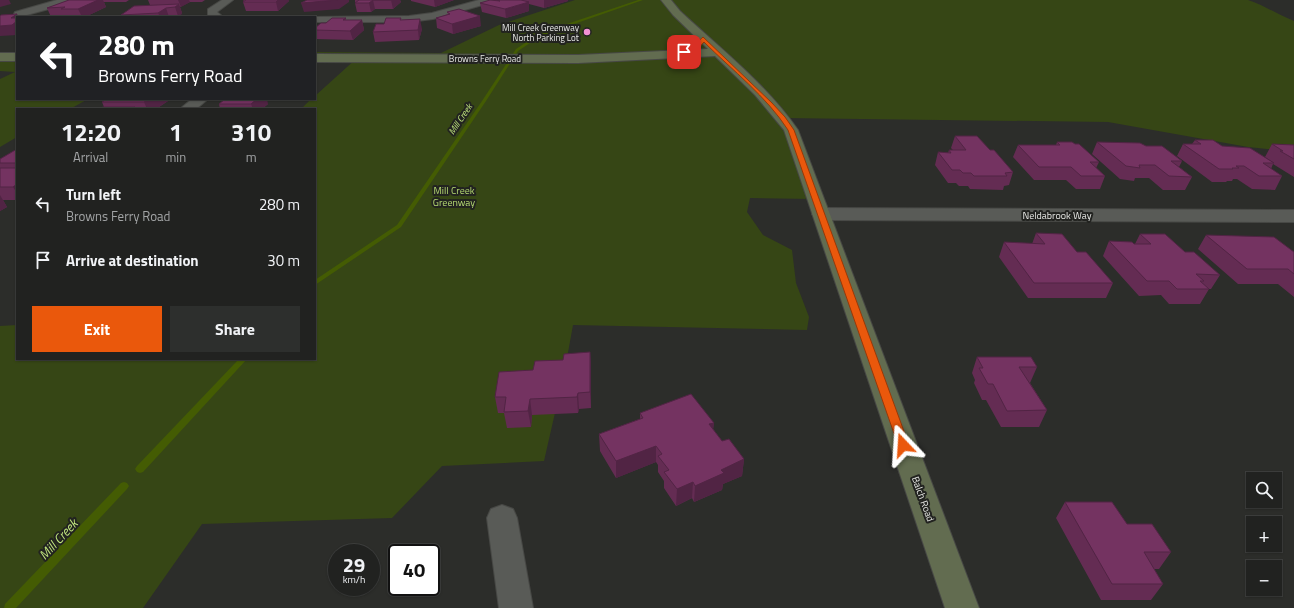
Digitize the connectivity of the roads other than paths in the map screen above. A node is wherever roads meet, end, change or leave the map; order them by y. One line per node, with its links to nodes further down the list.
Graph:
1 (65, 0): 5 (street)
2 (228, 0): 6 (street)
3 (490, 0): 7 (street)
4 (666, 1): 8 (street, Balch Road)
5 (19, 14)
6 (212, 16)
7 (316, 19)
8 (710, 45): 9 (street, Browns Ferry Road); 9 (street, Browns Ferry Road); 13 (street, Balch Road)
9 (655, 56): 12 (street, Browns Ferry Road); 13 (street, Browns Ferry Road)
10 (0, 57): 11 (street)
11 (16, 57)
12 (316, 58)
13 (735, 70): 16 (street, Balch Road)
14 (200, 100): 15 (street)
15 (188, 108)
16 (821, 214): 17 (street, Neldabrook Way); 20 (street, Balch Road)
17 (1294, 216)
18 (502, 518): 19 (street)
19 (516, 608)
20 (962, 608)

